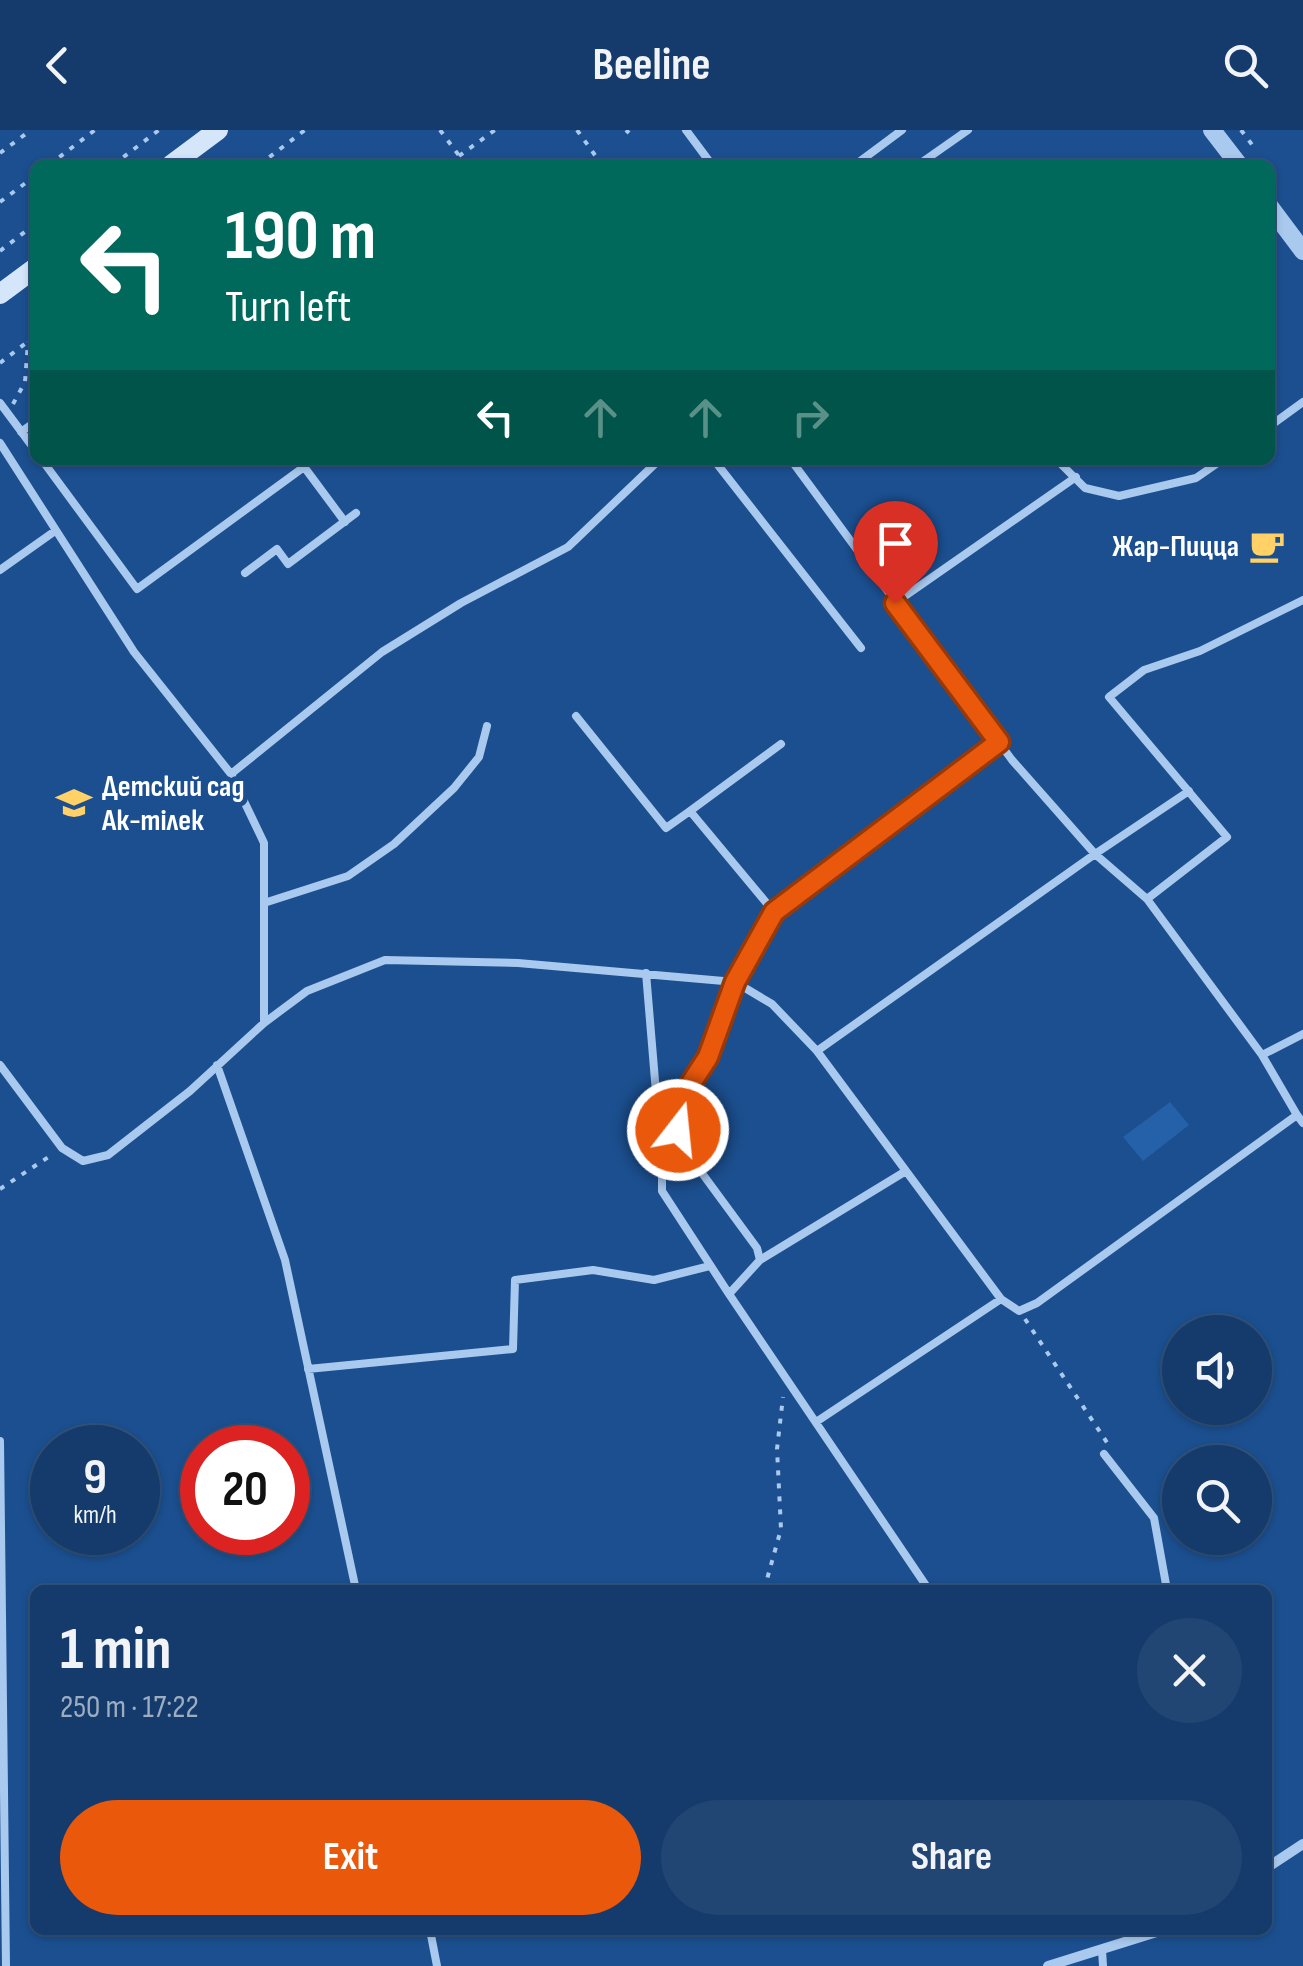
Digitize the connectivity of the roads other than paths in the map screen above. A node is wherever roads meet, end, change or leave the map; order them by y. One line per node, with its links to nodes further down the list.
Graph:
1 (218, 130): 6 (main road)
2 (686, 130): 7 (lane)
3 (902, 130): 8 (lane)
4 (968, 130): 9 (lane)
5 (1212, 130): 10 (street)
6 (178, 160)
7 (708, 160)
8 (862, 160)
9 (925, 160)
10 (1234, 160)
11 (1275, 218): 12 (street)
12 (1303, 251)
13 (30, 272): 14 (main road)
14 (0, 294)
15 (0, 402): 19 (lane)
16 (1303, 402): 17 (lane)
17 (1275, 422)
18 (30, 426): 19 (lane)
19 (21, 432): 21 (lane)
20 (0, 444): 33 (lane)
21 (30, 444)
22 (46, 465): 23 (lane)
23 (299, 465)
24 (303, 465): 32 (lane)
25 (654, 465): 43 (lane)
26 (718, 465): 38 (lane)
27 (794, 465): 37 (lane)
28 (1062, 465): 30 (lane)
29 (1215, 465): 30 (lane)
30 (1076, 478): 37 (lane)
31 (356, 513): 32 (lane)
32 (345, 522): 35 (lane)
33 (55, 531): 34 (lane); 43 (lane)
34 (0, 570)
35 (245, 573)
36 (1303, 600): 44 (lane)
37 (895, 603): 41 (lane)
38 (862, 648)
39 (576, 716): 45 (lane)
40 (487, 726): 48 (lane)
41 (999, 742): 46 (lane); 49 (lane)
42 (781, 744): 45 (lane)
43 (231, 774): 48 (lane)
44 (1189, 792): 46 (lane); 47 (lane)
45 (690, 811): 49 (lane)
46 (1095, 854): 47 (lane); 54 (lane)
47 (1148, 899): 55 (lane)
48 (264, 903): 52 (lane)
49 (774, 912): 51 (lane)
50 (646, 972): 51 (lane); 52 (lane); 59 (lane)
51 (735, 982): 54 (lane); 60 (lane)
52 (264, 1023): 57 (lane)
53 (1303, 1034): 55 (lane)
54 (817, 1052): 61 (lane)
55 (1262, 1055): 58 (lane)
56 (0, 1065): 57 (lane)
57 (217, 1065): 66 (lane)
58 (1300, 1119): 65 (lane)
59 (662, 1164): 60 (lane); 63 (lane)
60 (696, 1166): 62 (lane)
61 (906, 1171): 62 (lane); 65 (lane)
62 (760, 1260): 64 (lane)
63 (710, 1266): 64 (lane); 66 (lane)
64 (728, 1294): 67 (lane)
65 (1000, 1298): 67 (lane)
66 (308, 1369): 70 (lane)
67 (816, 1422): 71 (lane)
68 (0, 1440): 78 (lane)
69 (1104, 1454): 72 (lane)
70 (355, 1585)
71 (926, 1585)
72 (1166, 1585)
73 (1303, 1844): 74 (street)
74 (1272, 1865)
75 (431, 1935): 79 (lane)
76 (1147, 1935): 77 (street)
77 (1102, 1950): 80 (street); 81 (lane)
78 (6, 1966)
79 (438, 1966)
80 (1048, 1966)
81 (1103, 1966)

